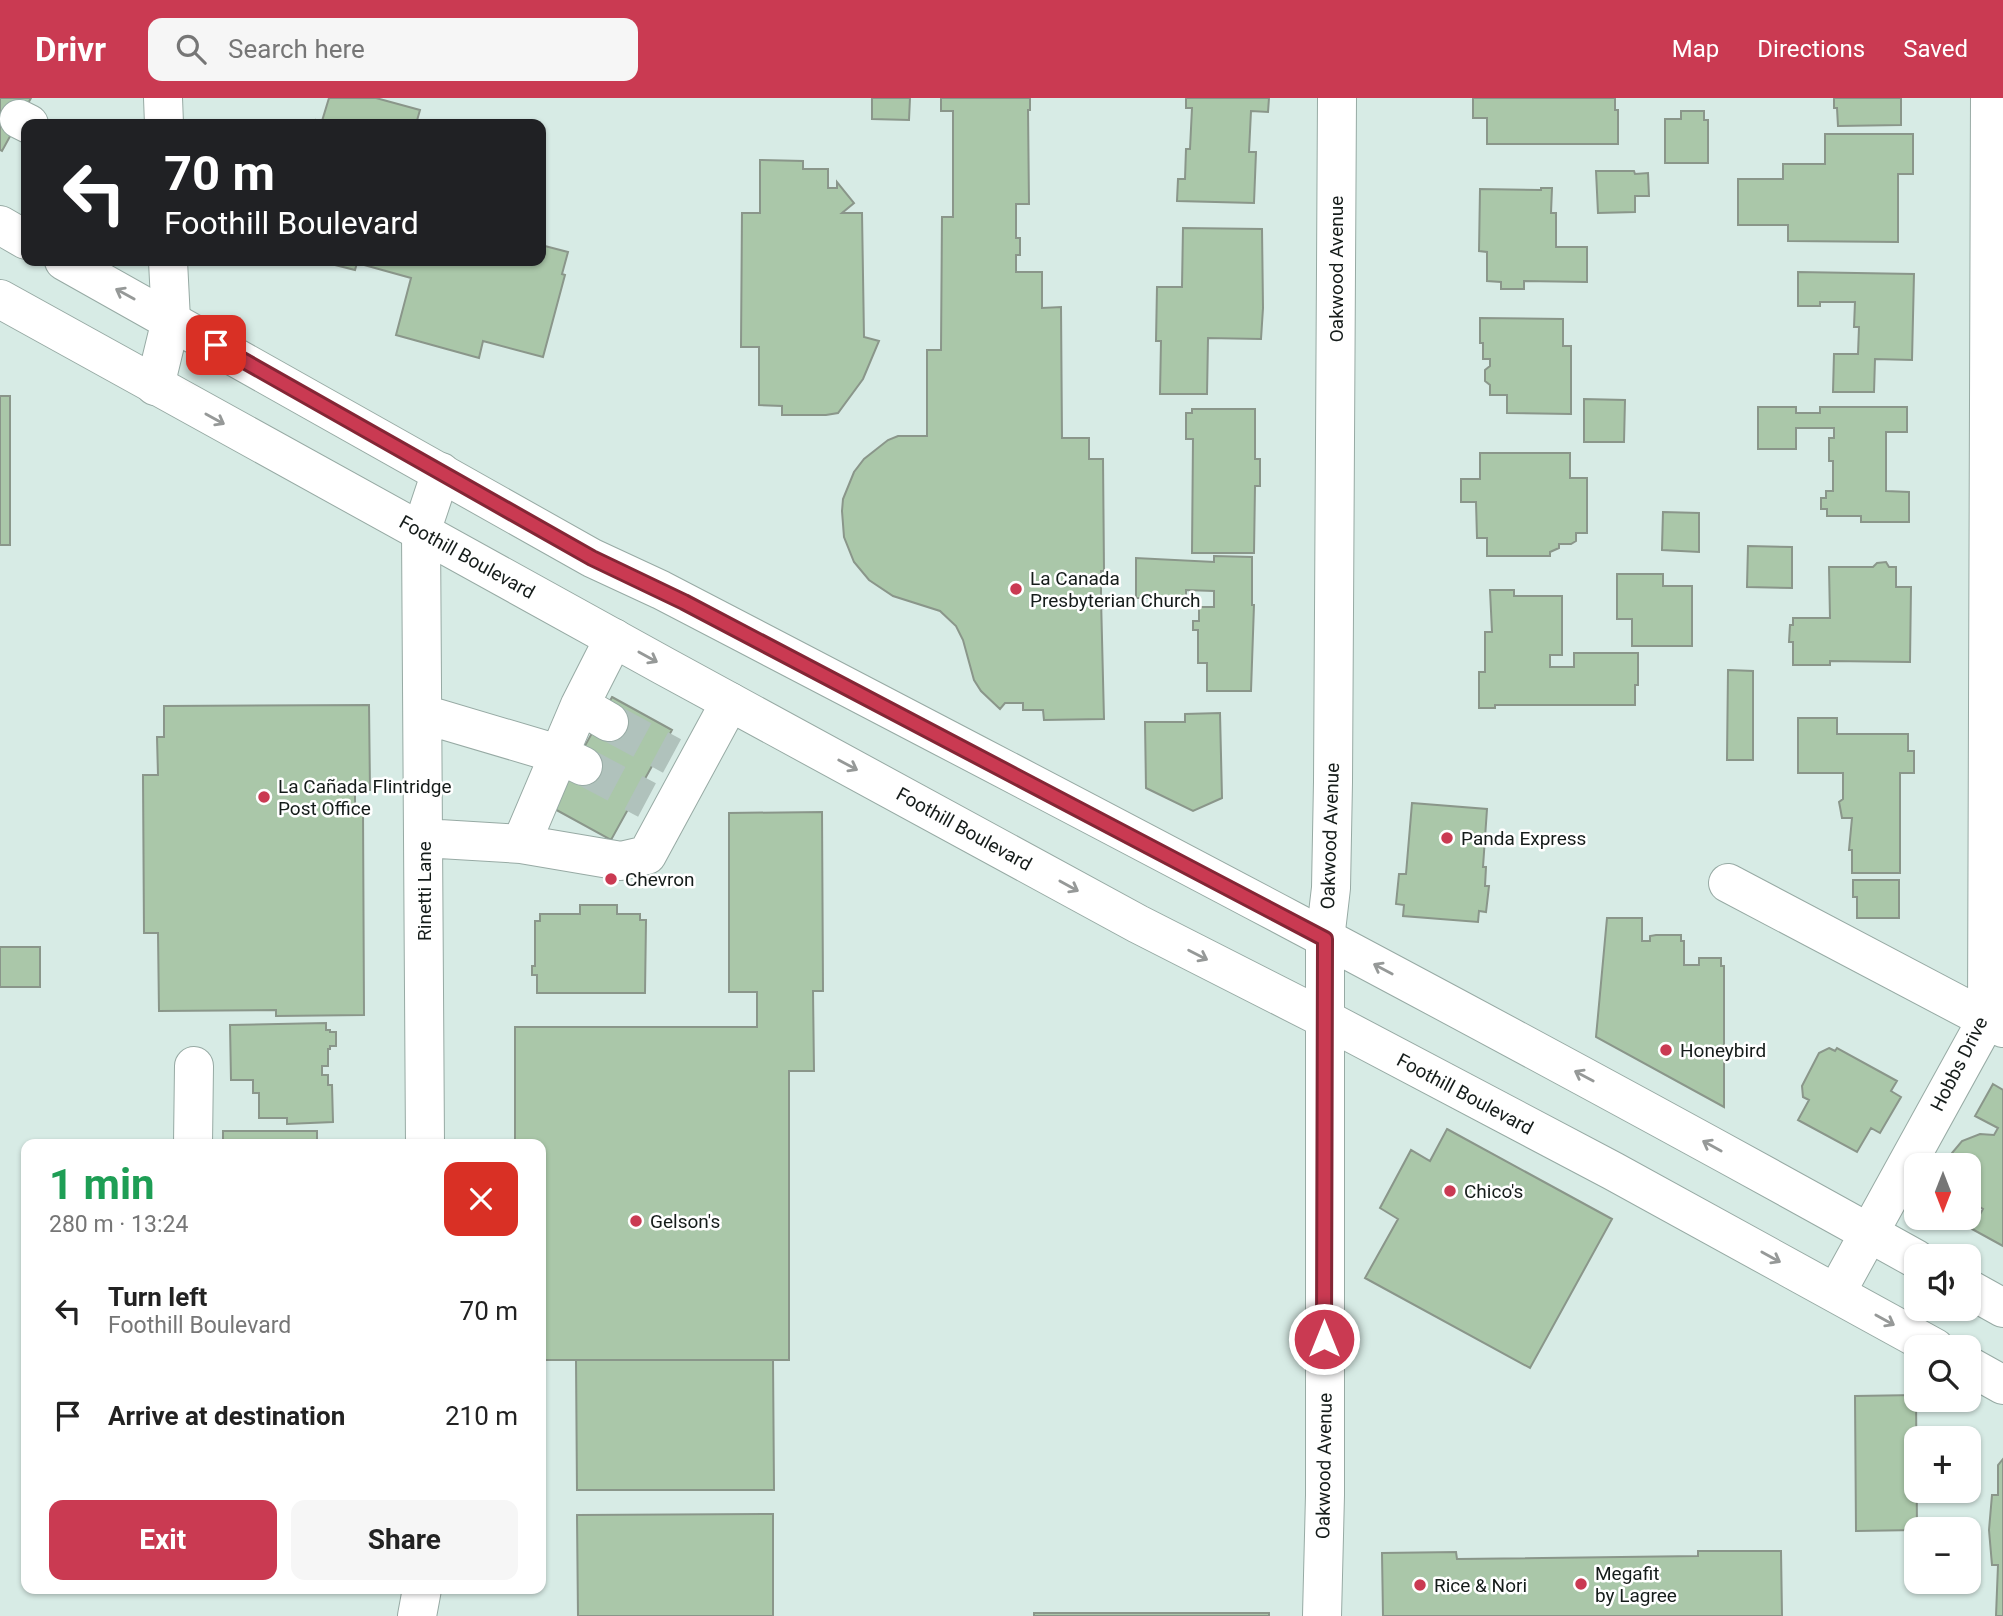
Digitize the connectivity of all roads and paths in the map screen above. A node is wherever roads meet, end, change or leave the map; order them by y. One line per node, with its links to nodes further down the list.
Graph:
1 (163, 98): 4 (main road)
2 (1337, 98): 21 (main road, Oakwood Avenue)
3 (1990, 98): 23 (main road, Hobbs Drive)
4 (164, 119)
5 (0, 225): 6 (main road)
6 (21, 237)
7 (73, 266): 10 (main road, one-way to 7)
8 (168, 266): 10 (main road)
9 (0, 299): 11 (main road, Foothill Boulevard)
10 (172, 320): 11 (main road); 12 (main road)
11 (155, 386): 13 (main road, Foothill Boulevard, one-way to 13)
12 (441, 472): 13 (main road, Rinetti Lane); 21 (main road)
13 (421, 532): 14 (main road, Foothill Boulevard); 16 (main road, Rinetti Lane)
14 (614, 638): 15 (main road, Foothill Boulevard, one-way to 15); 17 (main road)
15 (730, 702): 19 (main road); 22 (main road, Foothill Boulevard, one-way to 22)
16 (423, 714): 17 (main road); 18 (main road, Rinetti Lane)
17 (571, 760): 19 (main road)
18 (423, 838): 19 (main road); 26 (main road, Rinetti Lane)
19 (521, 844)
20 (1728, 883): 23 (main road)
21 (1325, 939): 22 (main road, Oakwood Avenue); 27 (main road, one-way to 21)
22 (1325, 1019): 29 (main road, Foothill Boulevard, one-way to 29); 37 (main road, Oakwood Avenue)
23 (1995, 1024): 27 (main road, Hobbs Drive)
24 (194, 1066): 25 (main road)
25 (193, 1139)
26 (425, 1139)
27 (1868, 1233): 28 (main road); 29 (main road, Hobbs Drive)
28 (1904, 1252)
29 (1836, 1293): 32 (main road, Foothill Boulevard, one-way to 32)
30 (1981, 1296): 31 (main road)
31 (2003, 1308)
32 (1912, 1335)
33 (1981, 1373): 34 (main road)
34 (2003, 1385)
35 (421, 1594): 36 (main road)
36 (417, 1616)
37 (1322, 1616)

